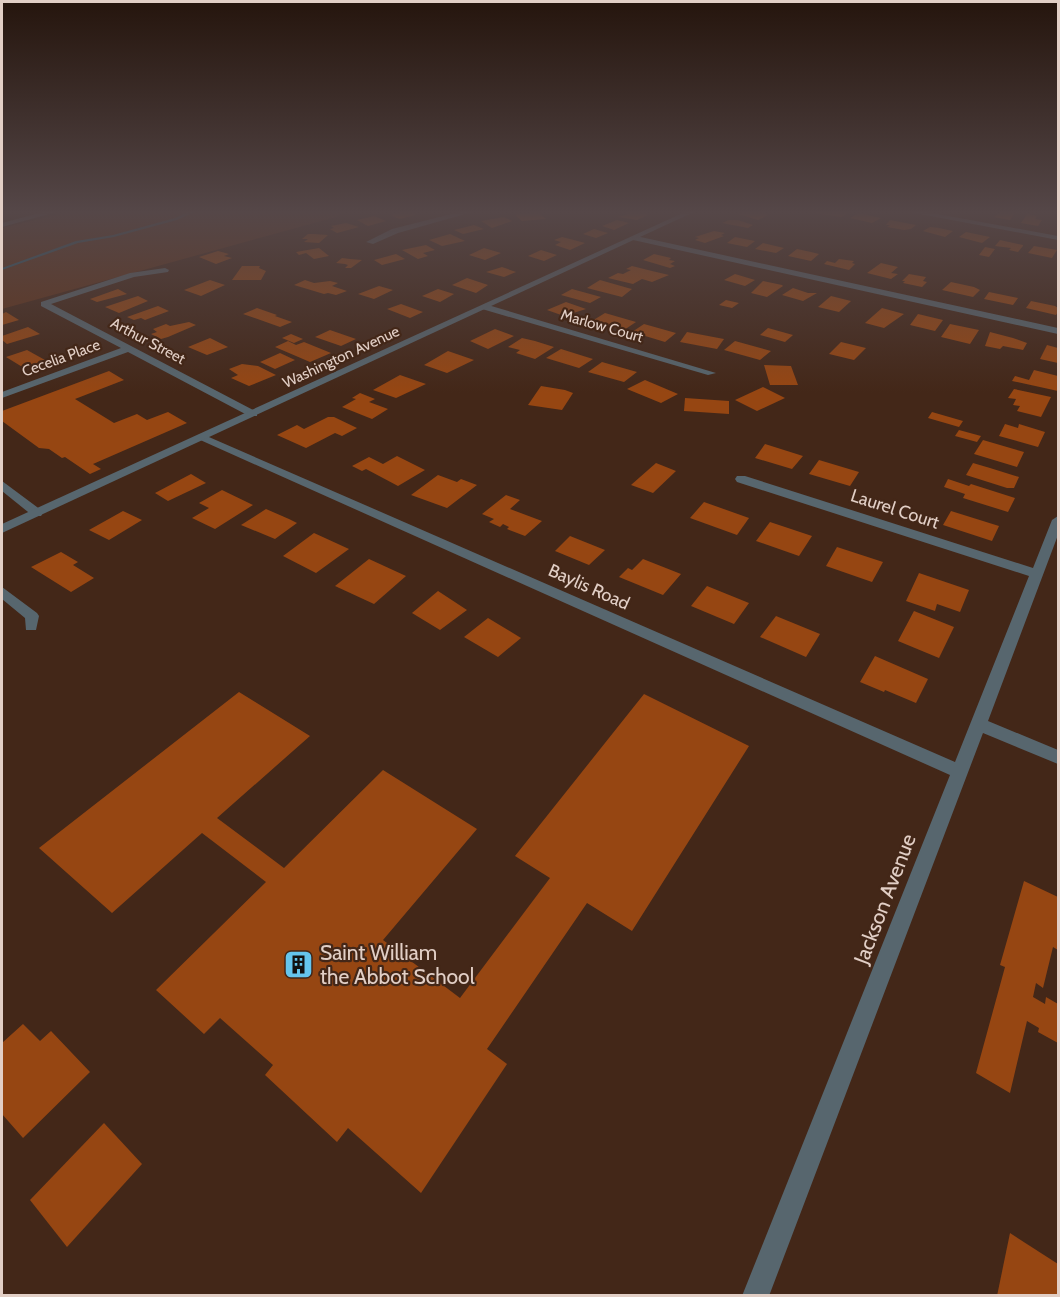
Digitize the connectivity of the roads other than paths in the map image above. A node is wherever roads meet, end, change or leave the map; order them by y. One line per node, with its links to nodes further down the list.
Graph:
1 (155, 272): 6 (street, Arthur Street)
2 (563, 272): 4 (street, Washington Avenue)
3 (787, 272): 5 (street)
4 (485, 307): 7 (street, Marlow Court); 9 (street, Washington Avenue)
5 (1059, 332)
6 (130, 348): 8 (street, Cecelia Place); 9 (street, Arthur Street)
7 (711, 373)
8 (2, 395)
9 (253, 414): 10 (street, Washington Avenue)
10 (202, 437): 13 (street, Washington Avenue); 21 (street, Baylis Road)
11 (741, 479): 16 (street, Laurel Court)
12 (2, 485): 13 (street)
13 (37, 513): 15 (street, Washington Avenue)
14 (1059, 520): 16 (street, Jackson Avenue)
15 (2, 530)
16 (1037, 574): 19 (street, Jackson Avenue)
17 (2, 592): 18 (street)
18 (31, 626)
19 (978, 724): 20 (street); 21 (street, Jackson Avenue)
20 (1059, 757)
21 (960, 772): 22 (street, Jackson Avenue)
22 (755, 1296)

